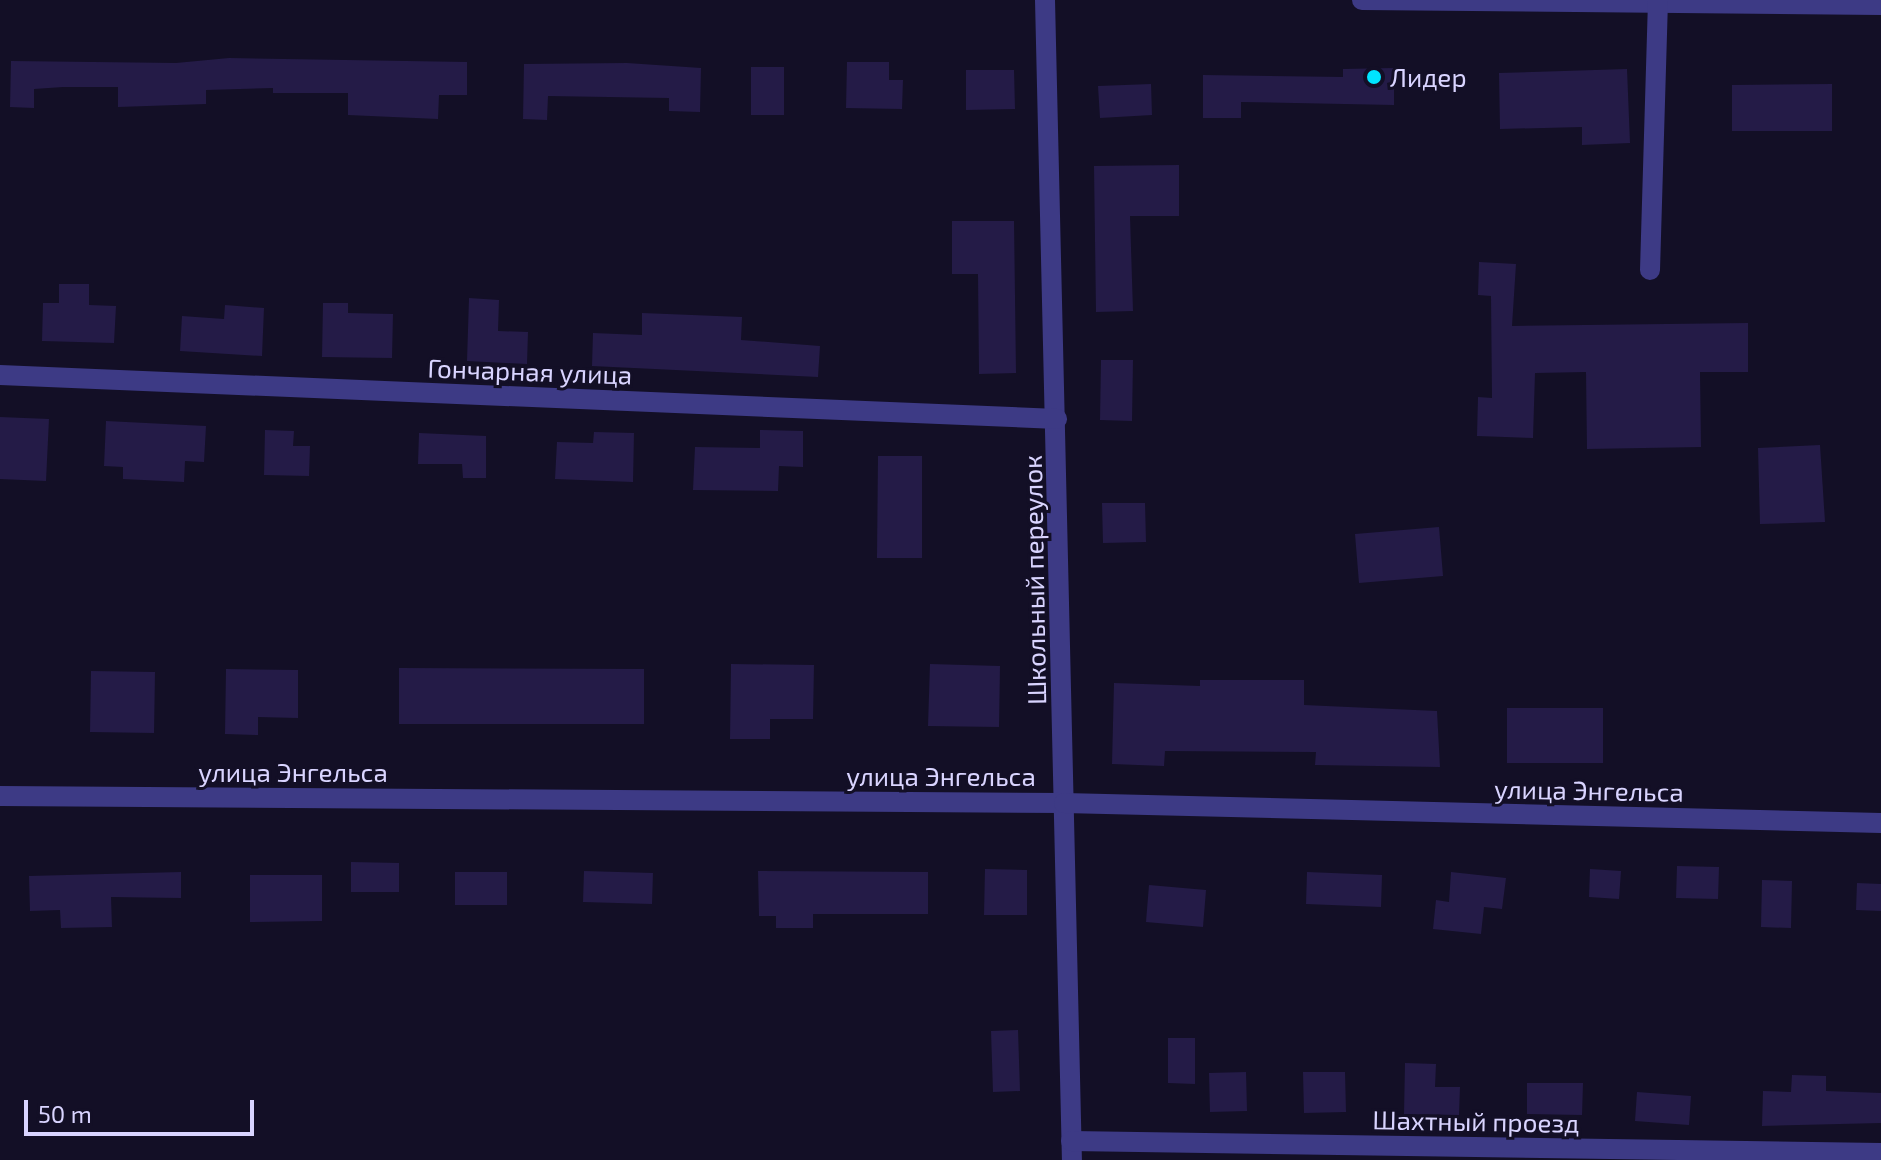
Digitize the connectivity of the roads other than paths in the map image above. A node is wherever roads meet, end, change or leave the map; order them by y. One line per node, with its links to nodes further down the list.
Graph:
1 (1045, 0): 7 (street, Школьный переулок)
2 (1362, 0): 3 (street)
3 (1658, 2): 4 (street); 5 (street)
4 (1881, 5)
5 (1650, 270)
6 (0, 375): 7 (street, Гончарная улица)
7 (1057, 419): 9 (street, Школьный переулок)
8 (0, 796): 9 (street, улица Энгельса)
9 (1064, 803): 10 (street, улица Энгельса); 11 (street, Школьный переулок)
10 (1881, 823)
11 (1071, 1151): 12 (street, Шахтный проезд)
12 (1881, 1153)

